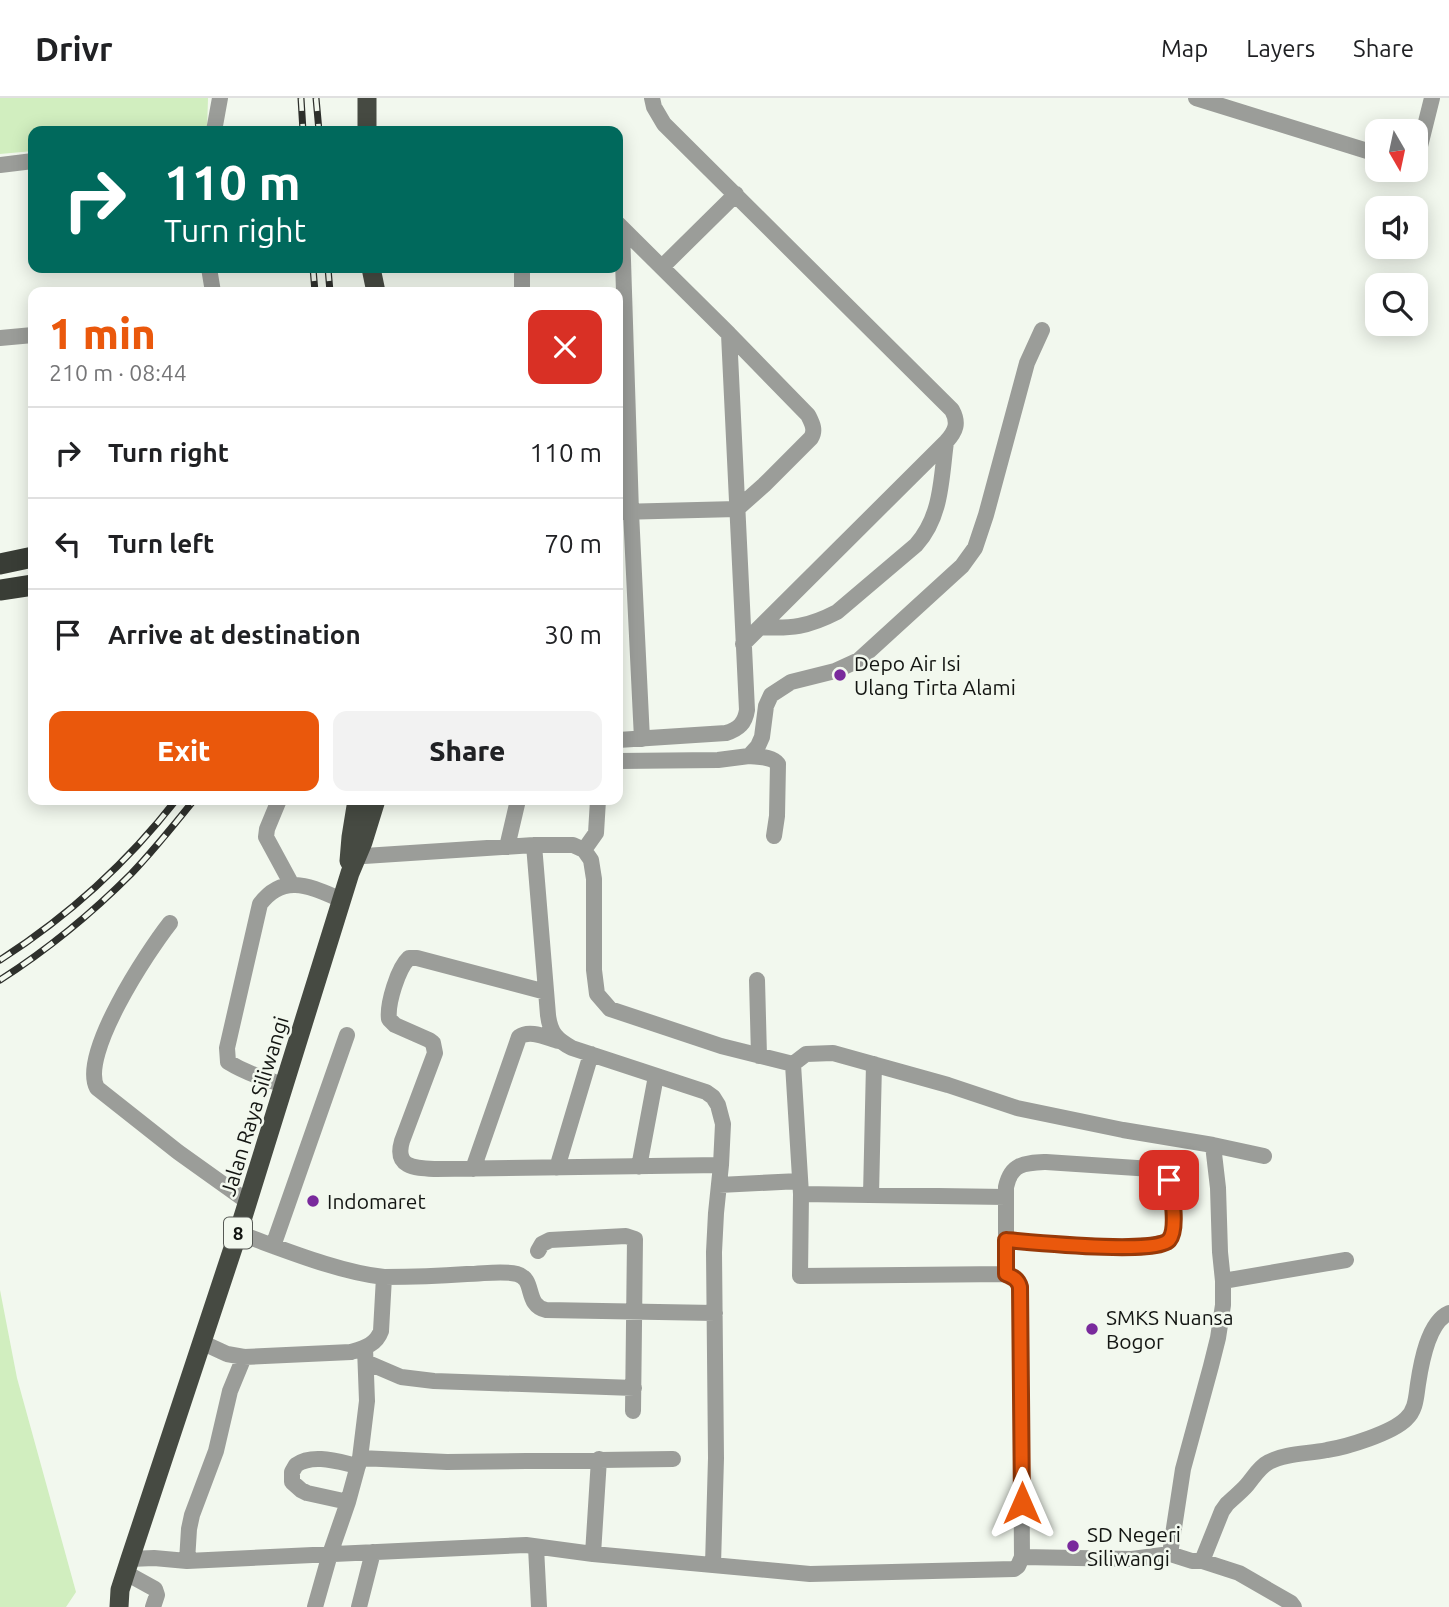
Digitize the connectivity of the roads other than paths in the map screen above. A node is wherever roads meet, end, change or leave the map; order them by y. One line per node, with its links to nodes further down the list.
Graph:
1 (219, 98): 7 (street)
2 (367, 98): 8 (highway)
3 (652, 98): 12 (street)
4 (1196, 98): 9 (street)
5 (1432, 98): 6 (street)
6 (1427, 119)
7 (215, 126)
8 (367, 126)
9 (1365, 150)
10 (28, 161): 11 (street)
11 (0, 164)
12 (736, 194): 14 (street); 20 (street)
13 (623, 229): 14 (street)
14 (662, 267): 16 (street)
15 (1041, 330): 32 (street)
16 (729, 334): 21 (street); 21 (street)
17 (28, 335): 18 (street)
18 (0, 338)
19 (623, 440): 22 (street)
20 (946, 442): 27 (street); 27 (street)
21 (737, 509): 22 (street); 28 (street)
22 (624, 512): 30 (street)
23 (28, 558): 24 (highway)
24 (0, 564)
25 (28, 586): 26 (highway)
26 (0, 590)
27 (760, 627): 28 (street)
28 (743, 644): 29 (street)
29 (733, 731): 30 (street); 32 (street)
30 (642, 739): 31 (street)
31 (623, 740)
32 (746, 756): 33 (street); 39 (street)
33 (623, 761)
34 (277, 805): 44 (street)
35 (357, 805): 43 (highway, Jalan Raya Siliwangi / 8)
36 (374, 805): 43 (highway, Jalan Raya Siliwangi / 8)
37 (517, 805): 41 (street)
38 (598, 805): 42 (street)
39 (774, 836)
40 (534, 845): 41 (street); 42 (street); 48 (street)
41 (508, 847): 43 (street)
42 (584, 850): 52 (street)
43 (352, 862): 45 (highway, Jalan Raya Siliwangi / 8)
44 (292, 884): 45 (street); 56 (street)
45 (342, 900): 56 (highway, Jalan Raya Siliwangi / 8)
46 (170, 923): 67 (street)
47 (757, 980): 52 (street)
48 (546, 992): 50 (street); 62 (street)
49 (347, 1035): 70 (street)
50 (559, 1041): 51 (street); 62 (street)
51 (591, 1054): 55 (street); 61 (street)
52 (759, 1056): 53 (street)
53 (793, 1064): 54 (street); 64 (street)
54 (874, 1064): 57 (street); 65 (street)
55 (656, 1076): 59 (street); 60 (street)
56 (284, 1085): 67 (highway, Jalan Raya Siliwangi / 8)
57 (1213, 1144): 58 (street); 75 (street)
58 (1264, 1156)
59 (722, 1165): 60 (street); 63 (street)
60 (639, 1167): 61 (street)
61 (557, 1168): 62 (street)
62 (473, 1169)
63 (719, 1185): 64 (street); 77 (street)
64 (800, 1188): 65 (street); 73 (street)
65 (871, 1195): 66 (street)
66 (1006, 1197): 69 (street); 69 (street)
67 (248, 1202): 68 (highway, Jalan Raya Siliwangi / 8)
68 (238, 1233): 70 (street); 79 (highway, Jalan Raya Siliwangi / 8)
69 (1006, 1240): 73 (street)
70 (273, 1246): 74 (street)
71 (538, 1251): 76 (street)
72 (1346, 1260): 75 (street)
73 (1006, 1274): 93 (street)
74 (384, 1278): 76 (street); 80 (street)
75 (1223, 1280): 92 (street)
76 (634, 1311): 77 (street); 82 (street)
77 (715, 1313): 96 (street)
78 (1449, 1313): 95 (street)
79 (201, 1342): 81 (street); 97 (highway, Jalan Raya Siliwangi / 8)
80 (365, 1355): 81 (street); 82 (street); 86 (street)
81 (244, 1357): 94 (street)
82 (634, 1388): 83 (street)
83 (633, 1411)
84 (673, 1459): 85 (street)
85 (599, 1460): 86 (street); 91 (street)
86 (359, 1462): 87 (street); 87 (street)
87 (348, 1502): 90 (street)
88 (536, 1547): 89 (street); 91 (street); 102 (street)
89 (373, 1552): 90 (street); 101 (street)
90 (330, 1554): 94 (street); 100 (street)
91 (593, 1554): 96 (street)
92 (1170, 1554): 93 (street); 95 (street)
93 (1022, 1557): 96 (street)
94 (187, 1561): 97 (street)
95 (1202, 1561): 103 (street)
96 (713, 1565)
97 (124, 1582): 98 (highway, Jalan Raya Siliwangi / 8); 99 (street)
98 (109, 1607)
99 (153, 1607)
100 (315, 1607)
101 (359, 1607)
102 (539, 1607)
103 (1294, 1607)

